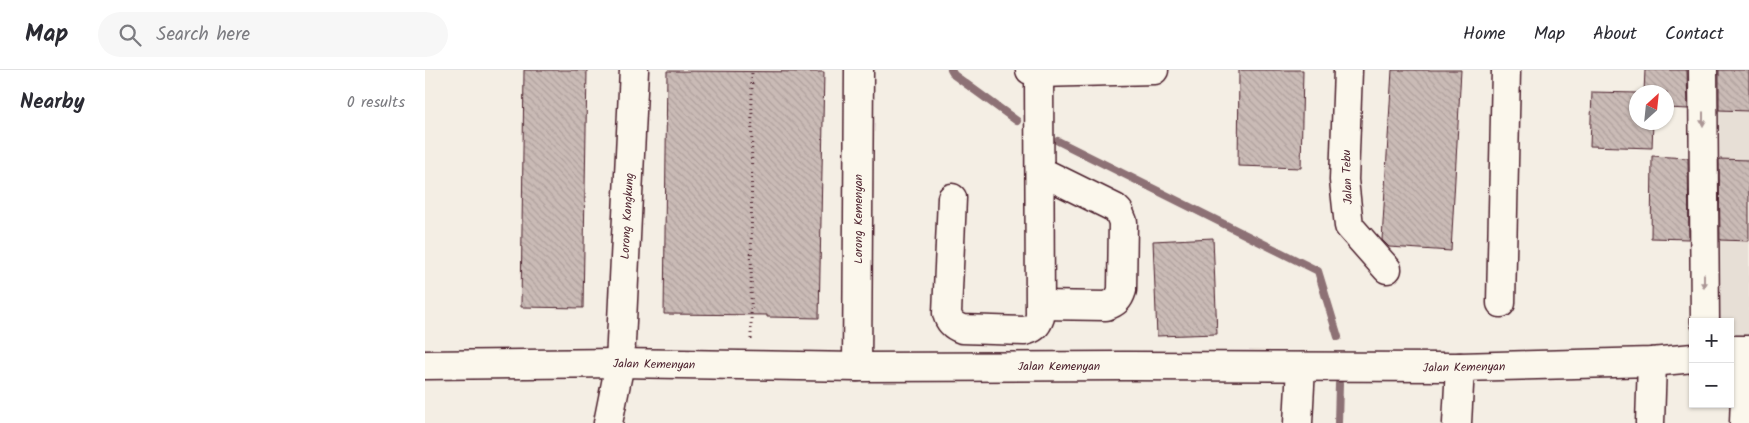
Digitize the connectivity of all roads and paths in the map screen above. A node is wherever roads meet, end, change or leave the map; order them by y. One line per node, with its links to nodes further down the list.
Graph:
1 (634, 70): 18 (street, Lorong Kangkung)
2 (751, 70): 20 (path)
3 (859, 70): 21 (street, Lorong Kemenyan)
4 (1154, 70): 8 (street)
5 (1348, 70): 11 (street, Jalan Tebu)
6 (1506, 70): 12 (street)
7 (1703, 70): 14 (street, one-way to 14)
8 (1035, 72): 9 (street)
9 (1040, 171): 13 (street); 13 (street)
10 (952, 198): 13 (street)
11 (1387, 269)
12 (1501, 303)
13 (1041, 305)
14 (1705, 318)
15 (1689, 359): 16 (street, Jalan Kemenyan)
16 (1652, 362): 23 (street, Jalan Kemenyan); 27 (street)
17 (1741, 362): 28 (street)
18 (620, 363): 19 (street, Jalan Kemenyan); 20 (street, Jalan Kemenyan); 24 (street, Lorong Kangkung)
19 (425, 365)
20 (751, 365): 21 (street, Jalan Kemenyan)
21 (857, 367): 22 (street, Jalan Kemenyan)
22 (1301, 367): 23 (street, Jalan Kemenyan); 25 (street)
23 (1460, 368): 26 (street)
24 (608, 423)
25 (1297, 423)
26 (1457, 423)
27 (1650, 423)
28 (1744, 423)

